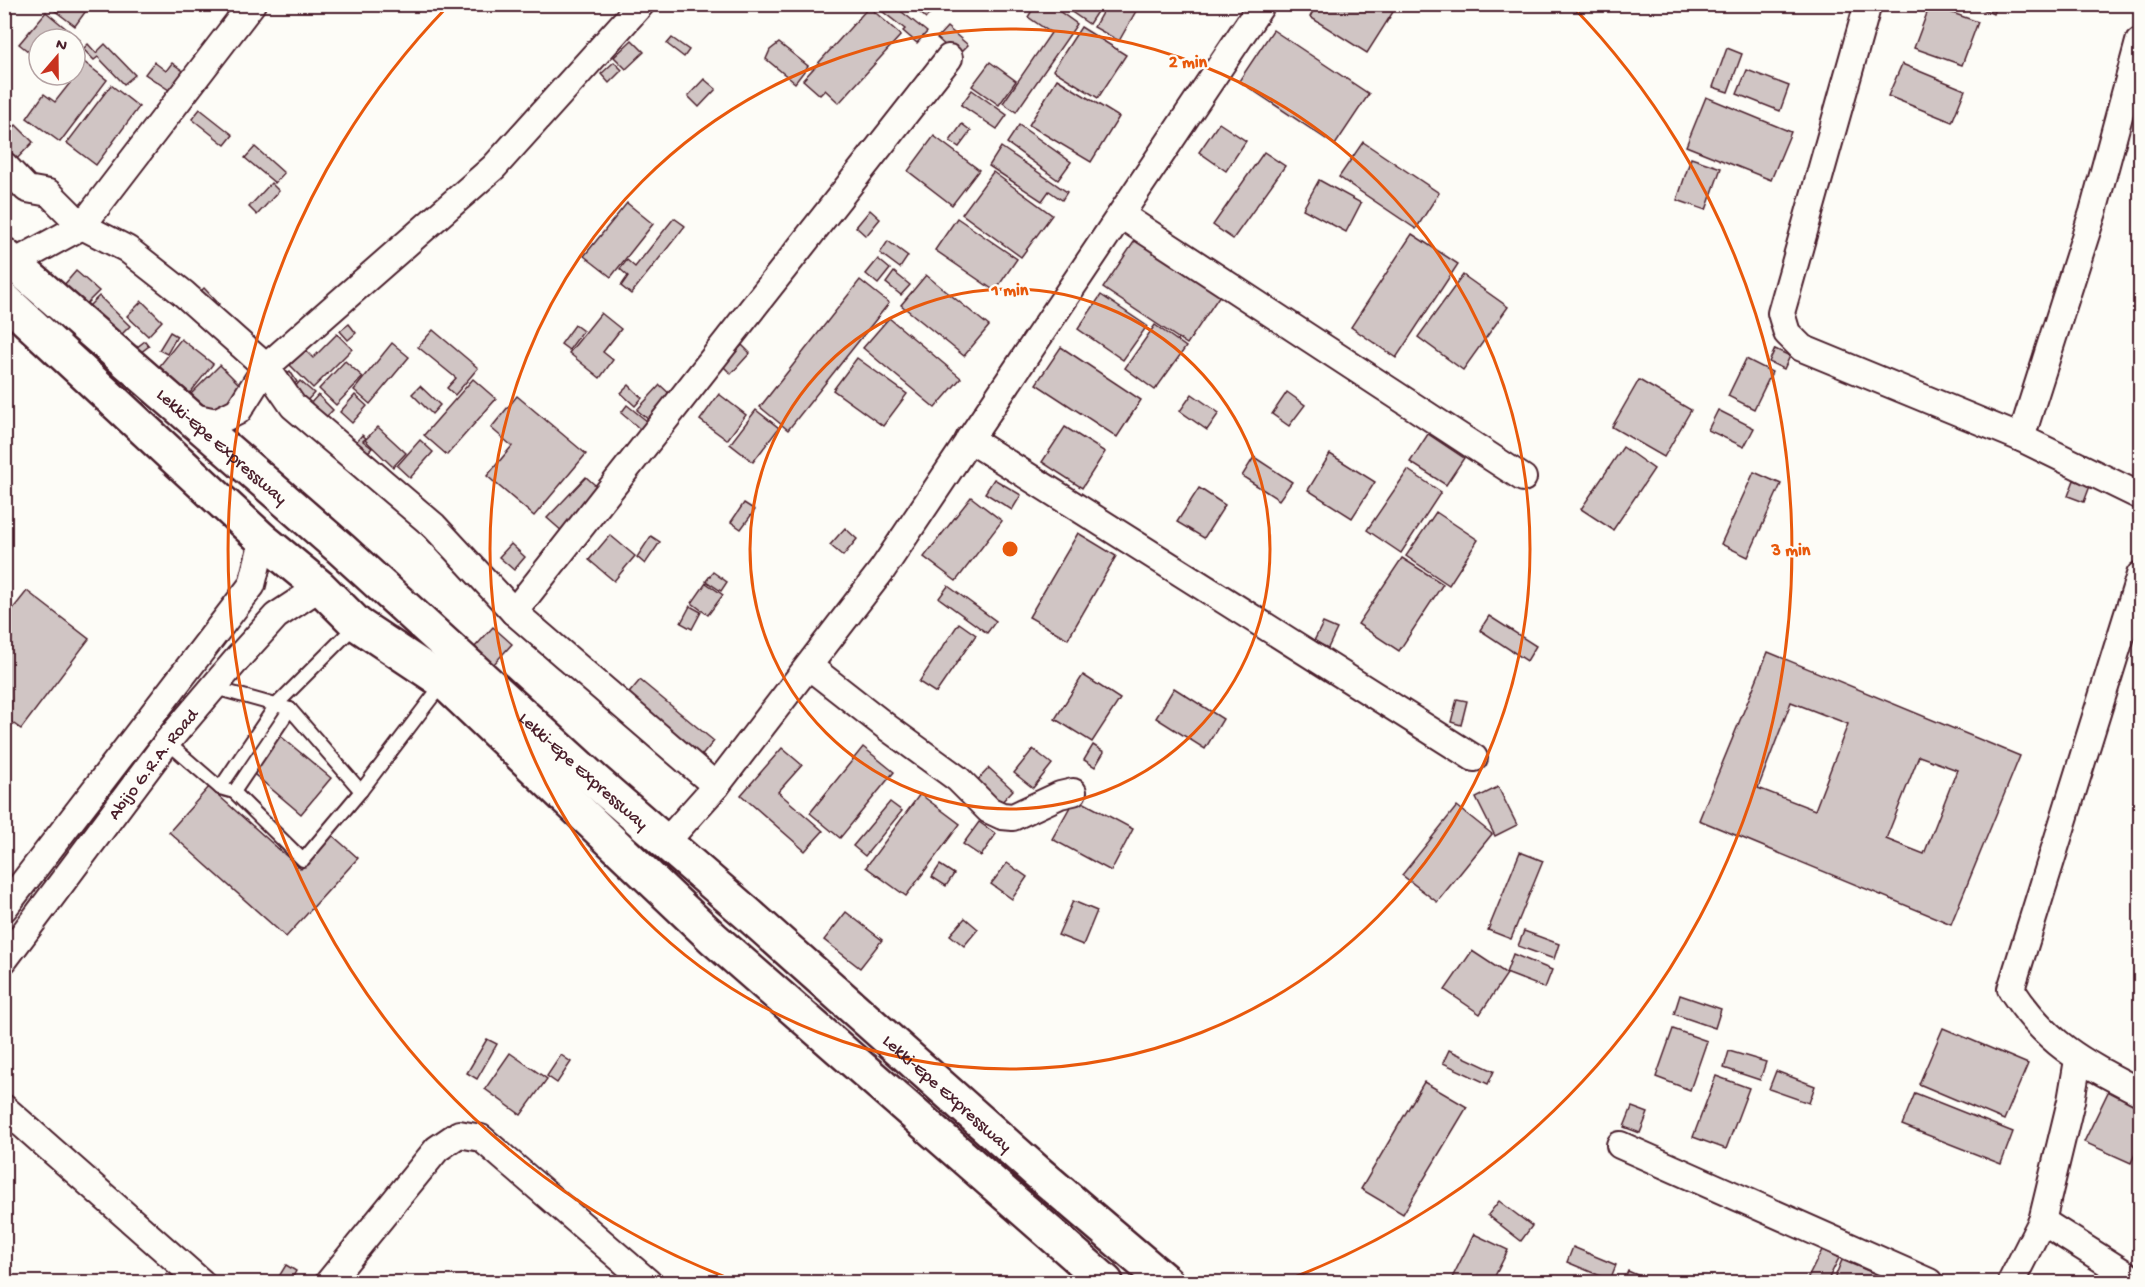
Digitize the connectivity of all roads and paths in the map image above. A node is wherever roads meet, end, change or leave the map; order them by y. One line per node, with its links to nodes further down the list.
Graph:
1 (252, 4): 9 (street)
2 (641, 4): 12 (street)
3 (1262, 4): 8 (street)
4 (1868, 4): 14 (street)
5 (2139, 42): 14 (street)
6 (949, 58): 21 (street)
7 (4, 165): 9 (street)
8 (1121, 215): 15 (street); 16 (street)
9 (82, 226): 10 (street); 12 (street)
10 (9, 259): 13 (highway, Lekki-Epe Expressway)
11 (4, 299): 18 (highway, Lekki-Epe Expressway)
12 (266, 367): 13 (street); 21 (street)
13 (188, 416): 35 (highway, Lekki-Epe Expressway)
14 (2021, 438): 17 (street)
15 (969, 439): 23 (street); 29 (street)
16 (1523, 478)
17 (2140, 496)
18 (263, 540): 20 (highway, Lekki-Epe Expressway); 36 (street, Abijo G.R.A. Road)
19 (2140, 575): 38 (street)
20 (320, 587): 22 (highway, Lekki-Epe Expressway); 25 (street, Abijo G.R.A. Road)
21 (514, 612): 30 (street)
22 (357, 624): 24 (highway, Lekki-Epe Expressway); 26 (lane)
23 (810, 667): 30 (street); 34 (street)
24 (444, 682): 32 (lane); 44 (highway, Lekki-Epe Expressway)
25 (215, 688): 26 (lane); 28 (street, Abijo G.R.A. Road)
26 (276, 705): 27 (lane); 31 (lane)
27 (290, 709): 32 (lane); 33 (lane)
28 (167, 742): 31 (lane); 37 (street, Abijo G.R.A. Road)
29 (1474, 758)
30 (716, 786): 35 (street)
31 (220, 788): 33 (lane)
32 (360, 791): 33 (lane)
33 (234, 792)
34 (1073, 792)
35 (666, 842): 42 (highway, Lekki-Epe Expressway)
36 (4, 908)
37 (4, 960)
38 (2078, 1060): 39 (street); 43 (street)
39 (2140, 1092)
40 (4, 1108): 45 (street)
41 (1620, 1145): 50 (street)
42 (1086, 1213): 44 (highway); 49 (highway, Lekki-Epe Expressway)
43 (2042, 1221): 51 (street); 52 (street)
44 (1062, 1242): 48 (highway, Lekki-Epe Expressway)
45 (201, 1282)
46 (329, 1282): 47 (street)
47 (648, 1282)
48 (1106, 1282)
49 (1166, 1282)
50 (1929, 1282)
51 (2011, 1282)
52 (2138, 1282)

